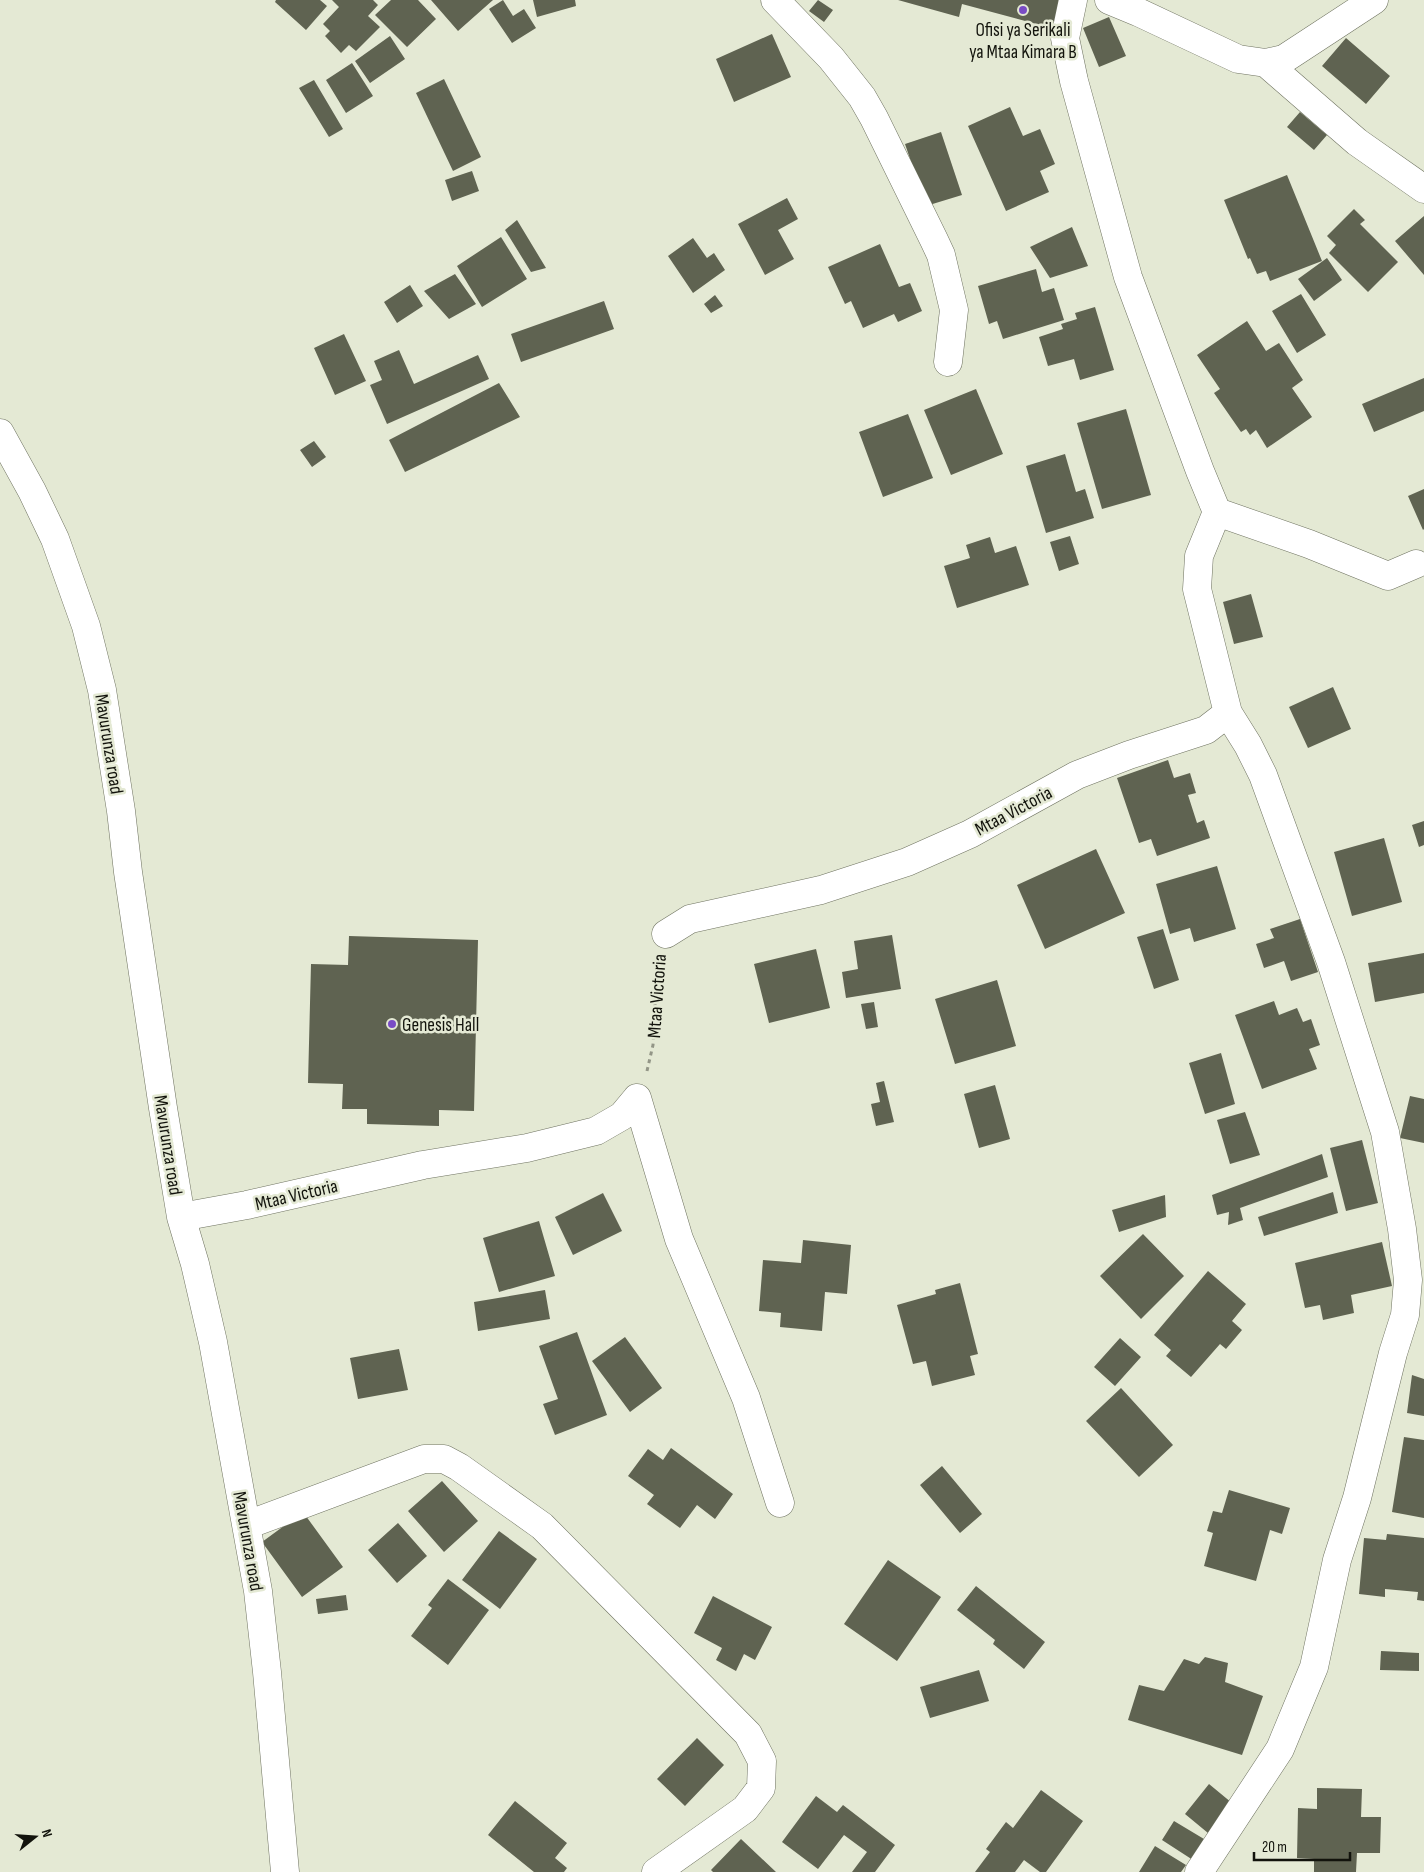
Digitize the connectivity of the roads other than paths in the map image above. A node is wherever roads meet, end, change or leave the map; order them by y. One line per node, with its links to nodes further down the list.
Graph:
1 (775, 0): 7 (street)
2 (1073, 0): 9 (street)
3 (1109, 0): 5 (street)
4 (1374, 0): 5 (street)
5 (1266, 63): 6 (street)
6 (1424, 189)
7 (948, 362)
8 (0, 433): 13 (street, Mavurunza road)
9 (1217, 512): 10 (street); 11 (street)
10 (1416, 564)
11 (1228, 713): 12 (street, Mtaa Victoria); 18 (street)
12 (666, 934)
13 (181, 1217): 14 (street, Mtaa Victoria); 15 (street, Mavurunza road)
14 (780, 1503)
15 (247, 1525): 16 (street, Mavurunza road); 17 (street)
16 (285, 1872)
17 (656, 1872)
18 (1199, 1872)

